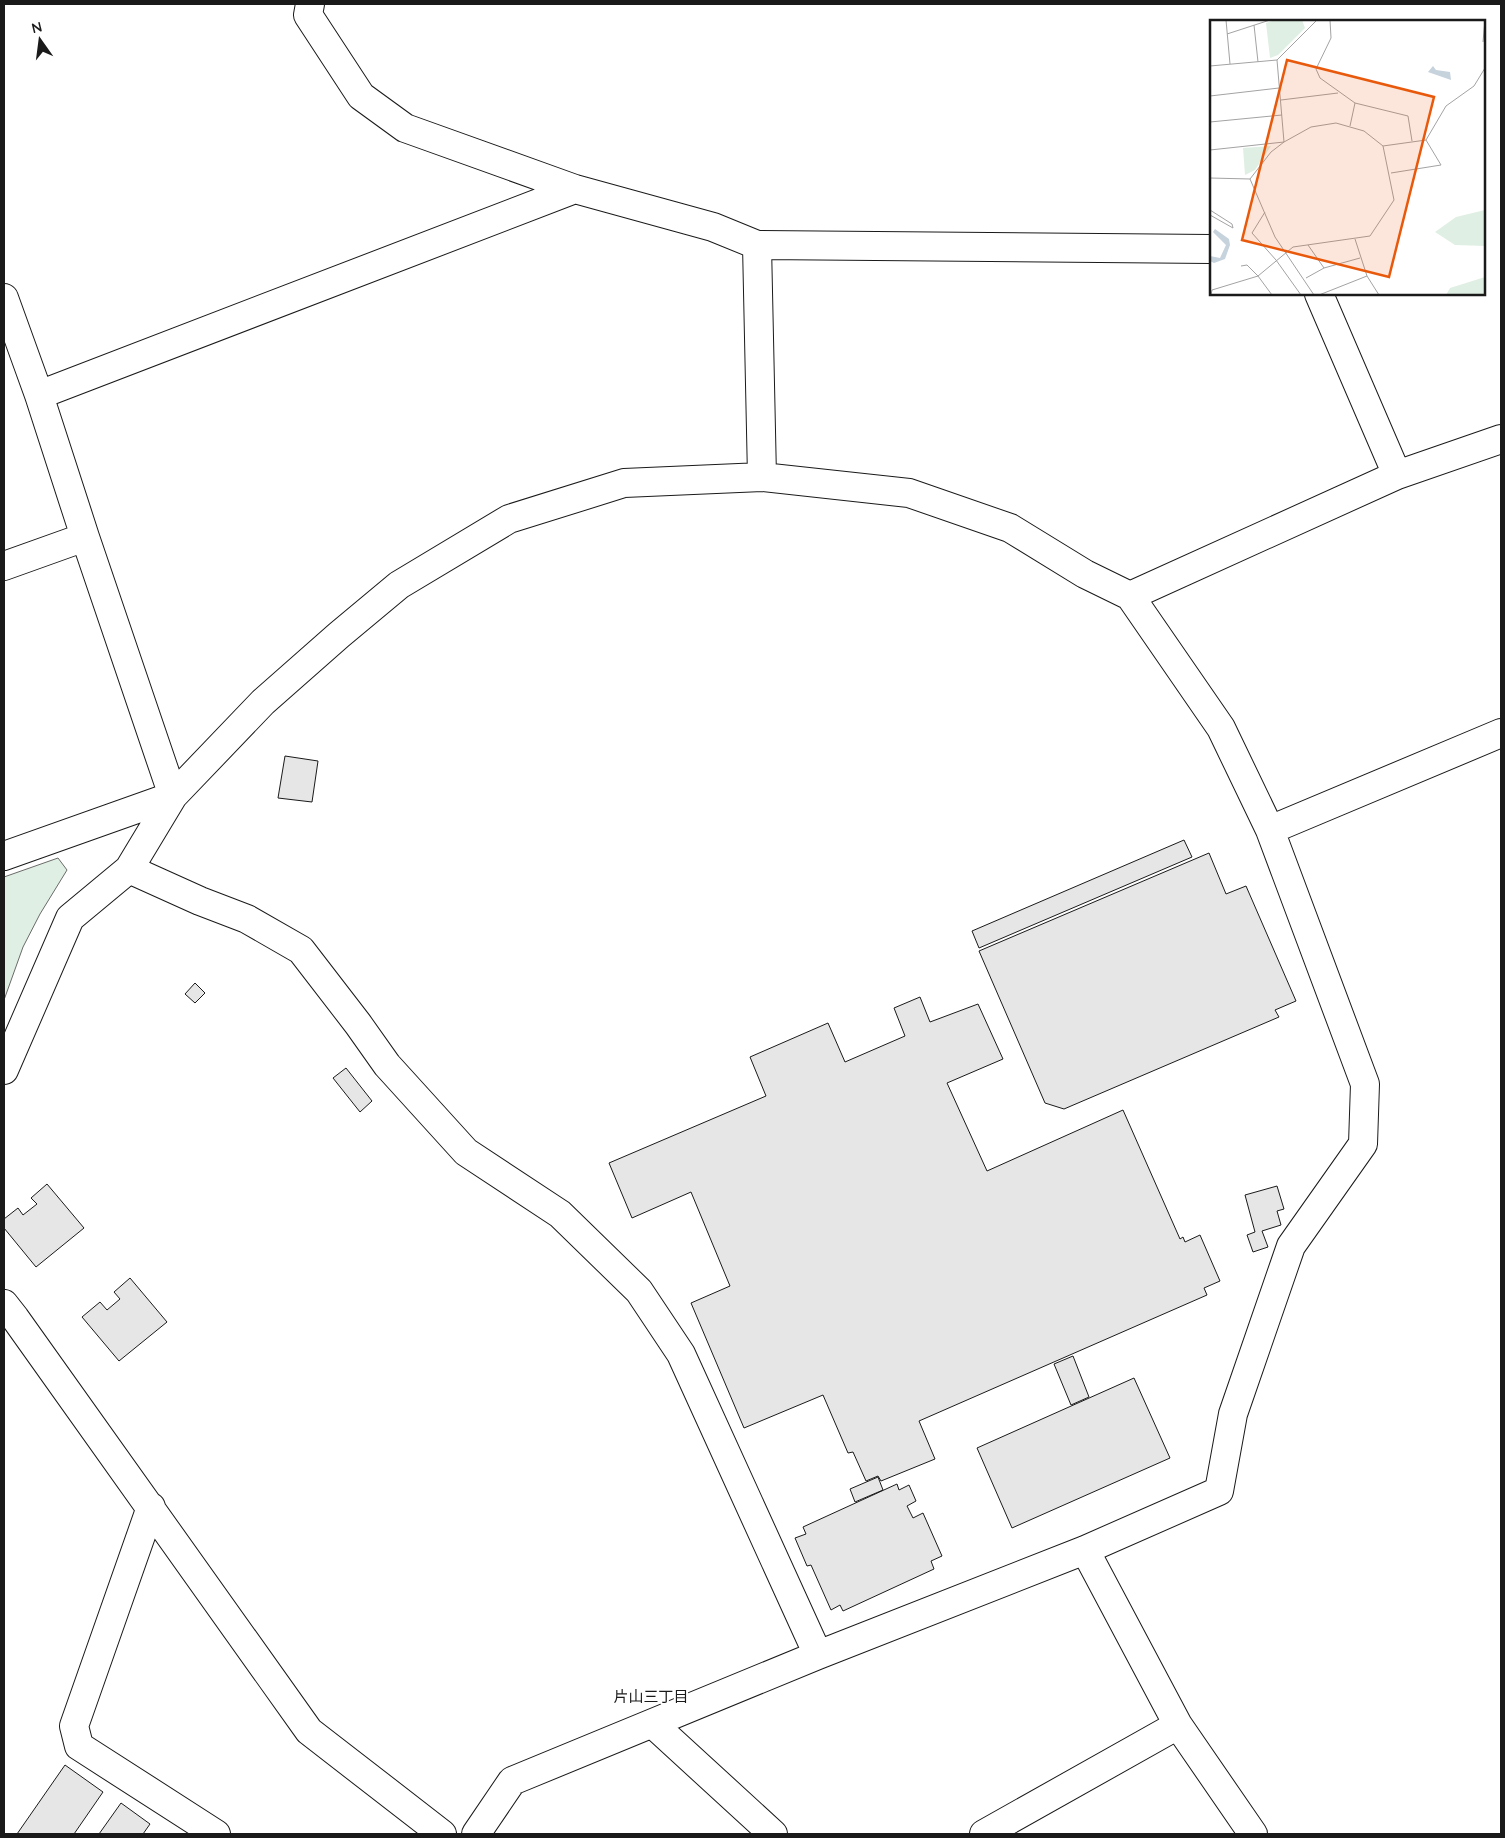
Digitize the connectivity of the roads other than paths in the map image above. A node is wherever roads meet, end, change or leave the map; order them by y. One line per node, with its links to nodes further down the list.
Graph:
1 (310, 4): 2 (street)
2 (575, 189): 3 (street); 7 (street)
3 (757, 245): 4 (street); 10 (street)
4 (1210, 249)
5 (1318, 295): 9 (street)
6 (4, 298): 7 (street)
7 (39, 395): 11 (street)
8 (1501, 439): 9 (street)
9 (1397, 475): 13 (street)
10 (762, 477): 13 (street); 15 (street)
11 (85, 537): 12 (street); 15 (street)
12 (4, 566)
13 (1130, 596): 16 (street)
14 (1501, 733): 16 (street)
15 (173, 796): 17 (street); 18 (street)
16 (1270, 830): 22 (street)
17 (4, 856)
18 (129, 869): 19 (street); 23 (street)
19 (4, 1070)
20 (4, 1304): 21 (street)
21 (151, 1507): 26 (street); 27 (street)
22 (1085, 1550): 23 (street); 25 (street)
23 (818, 1654): 24 (street)
24 (653, 1724): 28 (street); 29 (street)
25 (1178, 1725): 30 (street); 31 (street)
26 (216, 1834)
27 (442, 1834)
28 (476, 1834)
29 (773, 1834)
30 (984, 1834)
31 (1253, 1834)

